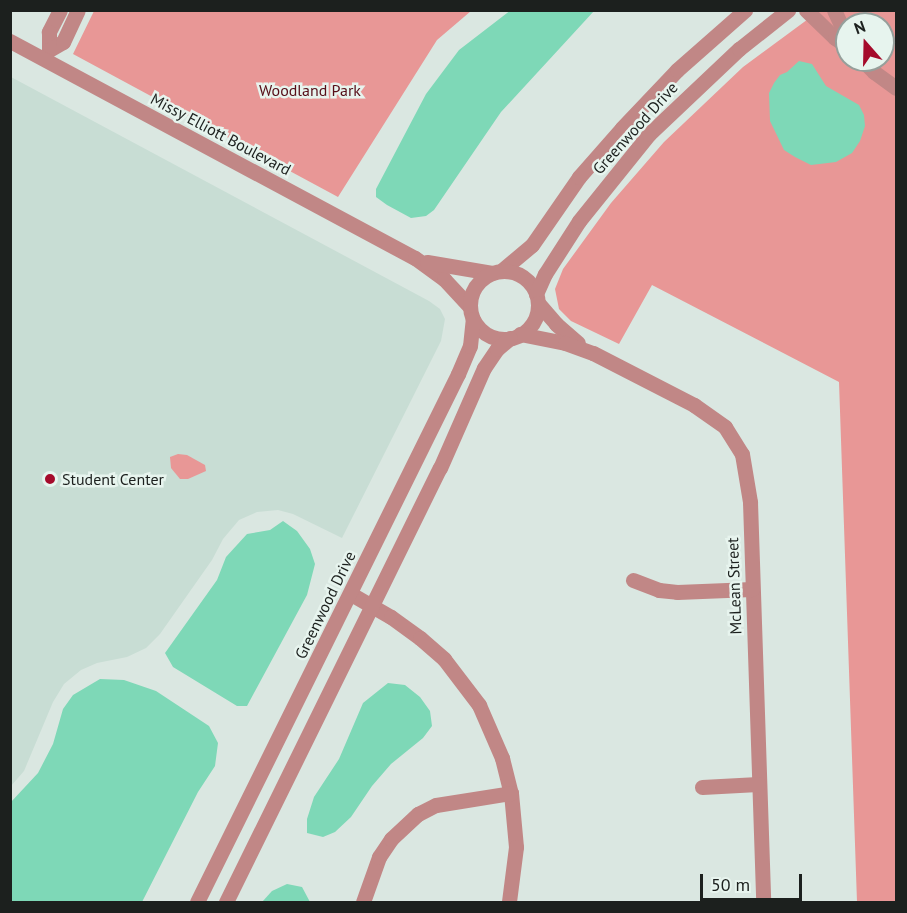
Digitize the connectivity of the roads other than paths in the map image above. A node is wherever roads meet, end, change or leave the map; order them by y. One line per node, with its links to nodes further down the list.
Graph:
1 (60, 10): 8 (street)
2 (78, 10): 8 (street)
3 (746, 10): 12 (street, Greenwood Drive)
4 (788, 10): 13 (street, Greenwood Drive)
5 (806, 10): 6 (street)
6 (835, 35)
7 (10, 41): 8 (street, Missy Elliott Boulevard)
8 (46, 55): 11 (street, Missy Elliott Boulevard)
9 (874, 72): 10 (street)
10 (897, 87)
11 (414, 258): 12 (street, Missy Elliott Boulevard); 14 (street, Missy Elliott Boulevard)
12 (496, 272): 13 (street); 14 (street)
13 (537, 299): 15 (street); 16 (street, McLean Street)
14 (471, 313): 15 (street); 19 (street, Greenwood Drive)
15 (515, 336): 16 (street, McLean Street); 20 (street)
16 (593, 353): 18 (street, McLean Street)
17 (633, 580): 18 (street)
18 (752, 589): 21 (street, McLean Street)
19 (351, 594): 20 (street); 24 (street, Greenwood Drive)
20 (373, 606): 23 (street); 25 (street)
21 (758, 784): 22 (street); 28 (street, McLean Street)
22 (702, 787)
23 (511, 793): 26 (street); 27 (street)
24 (197, 903)
25 (226, 903)
26 (363, 903)
27 (509, 903)
28 (763, 903)

